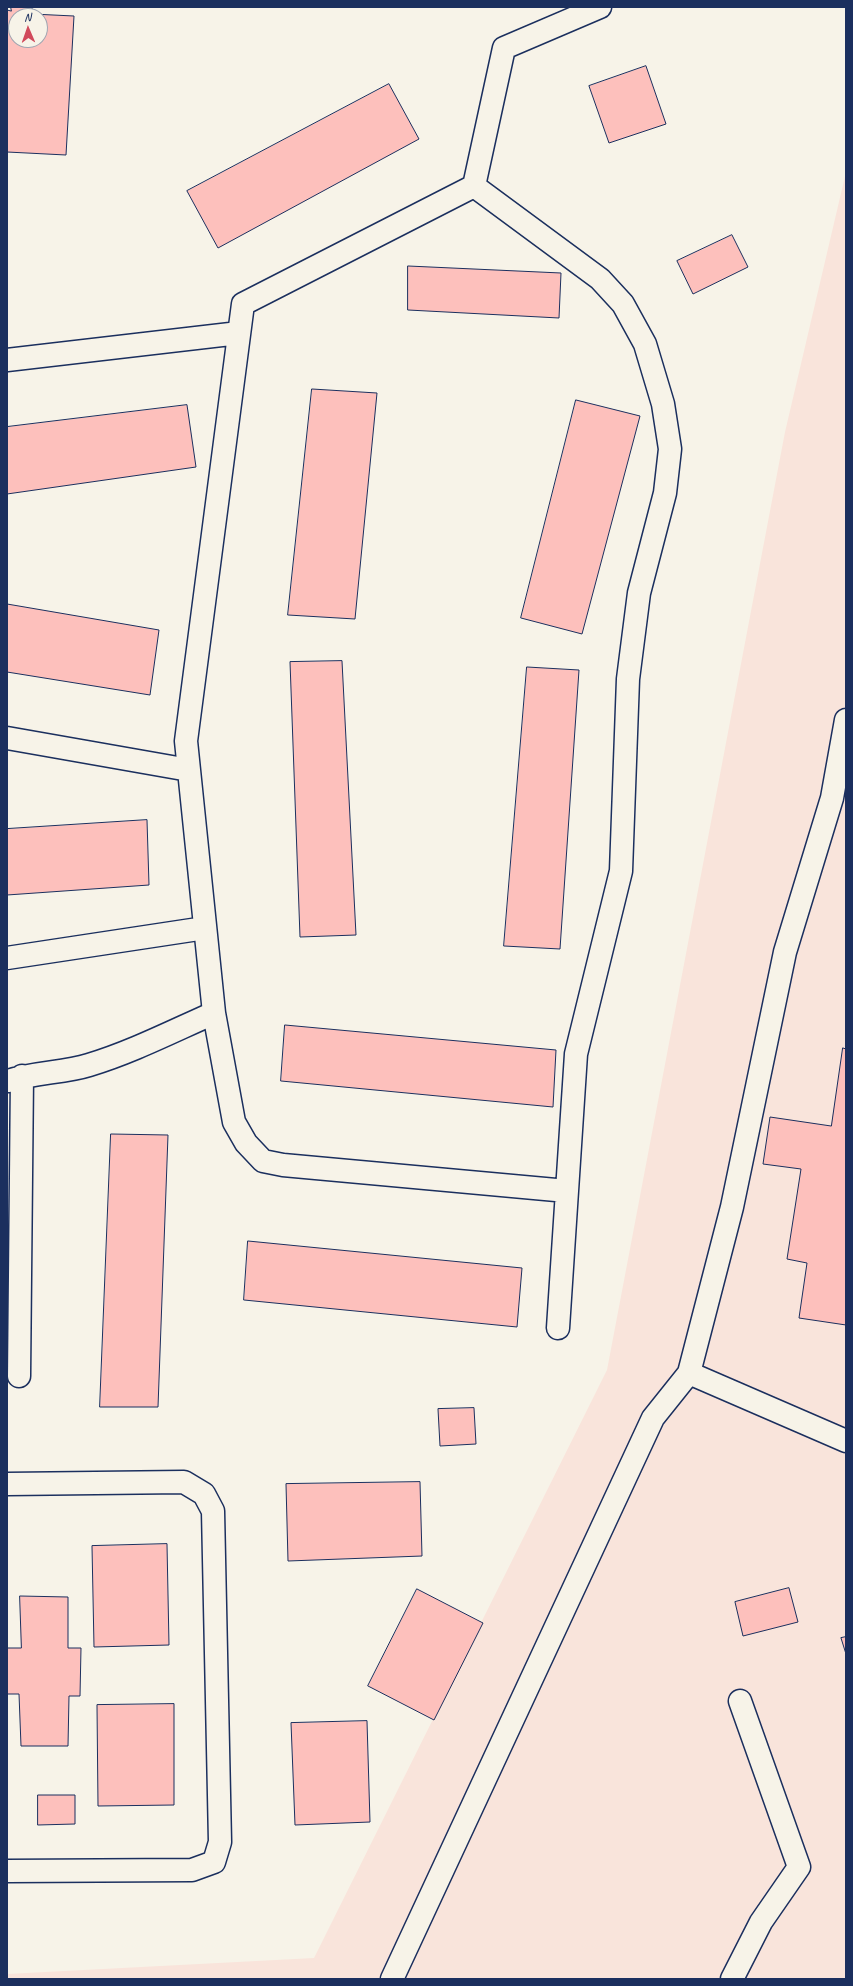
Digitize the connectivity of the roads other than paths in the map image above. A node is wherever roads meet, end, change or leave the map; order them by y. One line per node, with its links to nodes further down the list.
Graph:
1 (600, 7): 2 (street)
2 (474, 186): 3 (street); 12 (street)
3 (239, 333): 4 (street); 7 (street)
4 (7, 360)
5 (846, 720): 14 (street)
6 (7, 738): 7 (street)
7 (189, 770): 8 (street)
8 (205, 928): 9 (street); 10 (street)
9 (7, 958)
10 (214, 1013): 11 (street); 12 (street)
11 (15, 1079): 15 (street)
12 (567, 1191): 13 (street)
13 (558, 1328)
14 (688, 1373): 16 (street); 20 (street)
15 (19, 1376)
16 (846, 1441)
17 (7, 1484): 19 (street)
18 (740, 1701): 21 (street)
19 (7, 1871)
20 (392, 1979)
21 (732, 1979)

